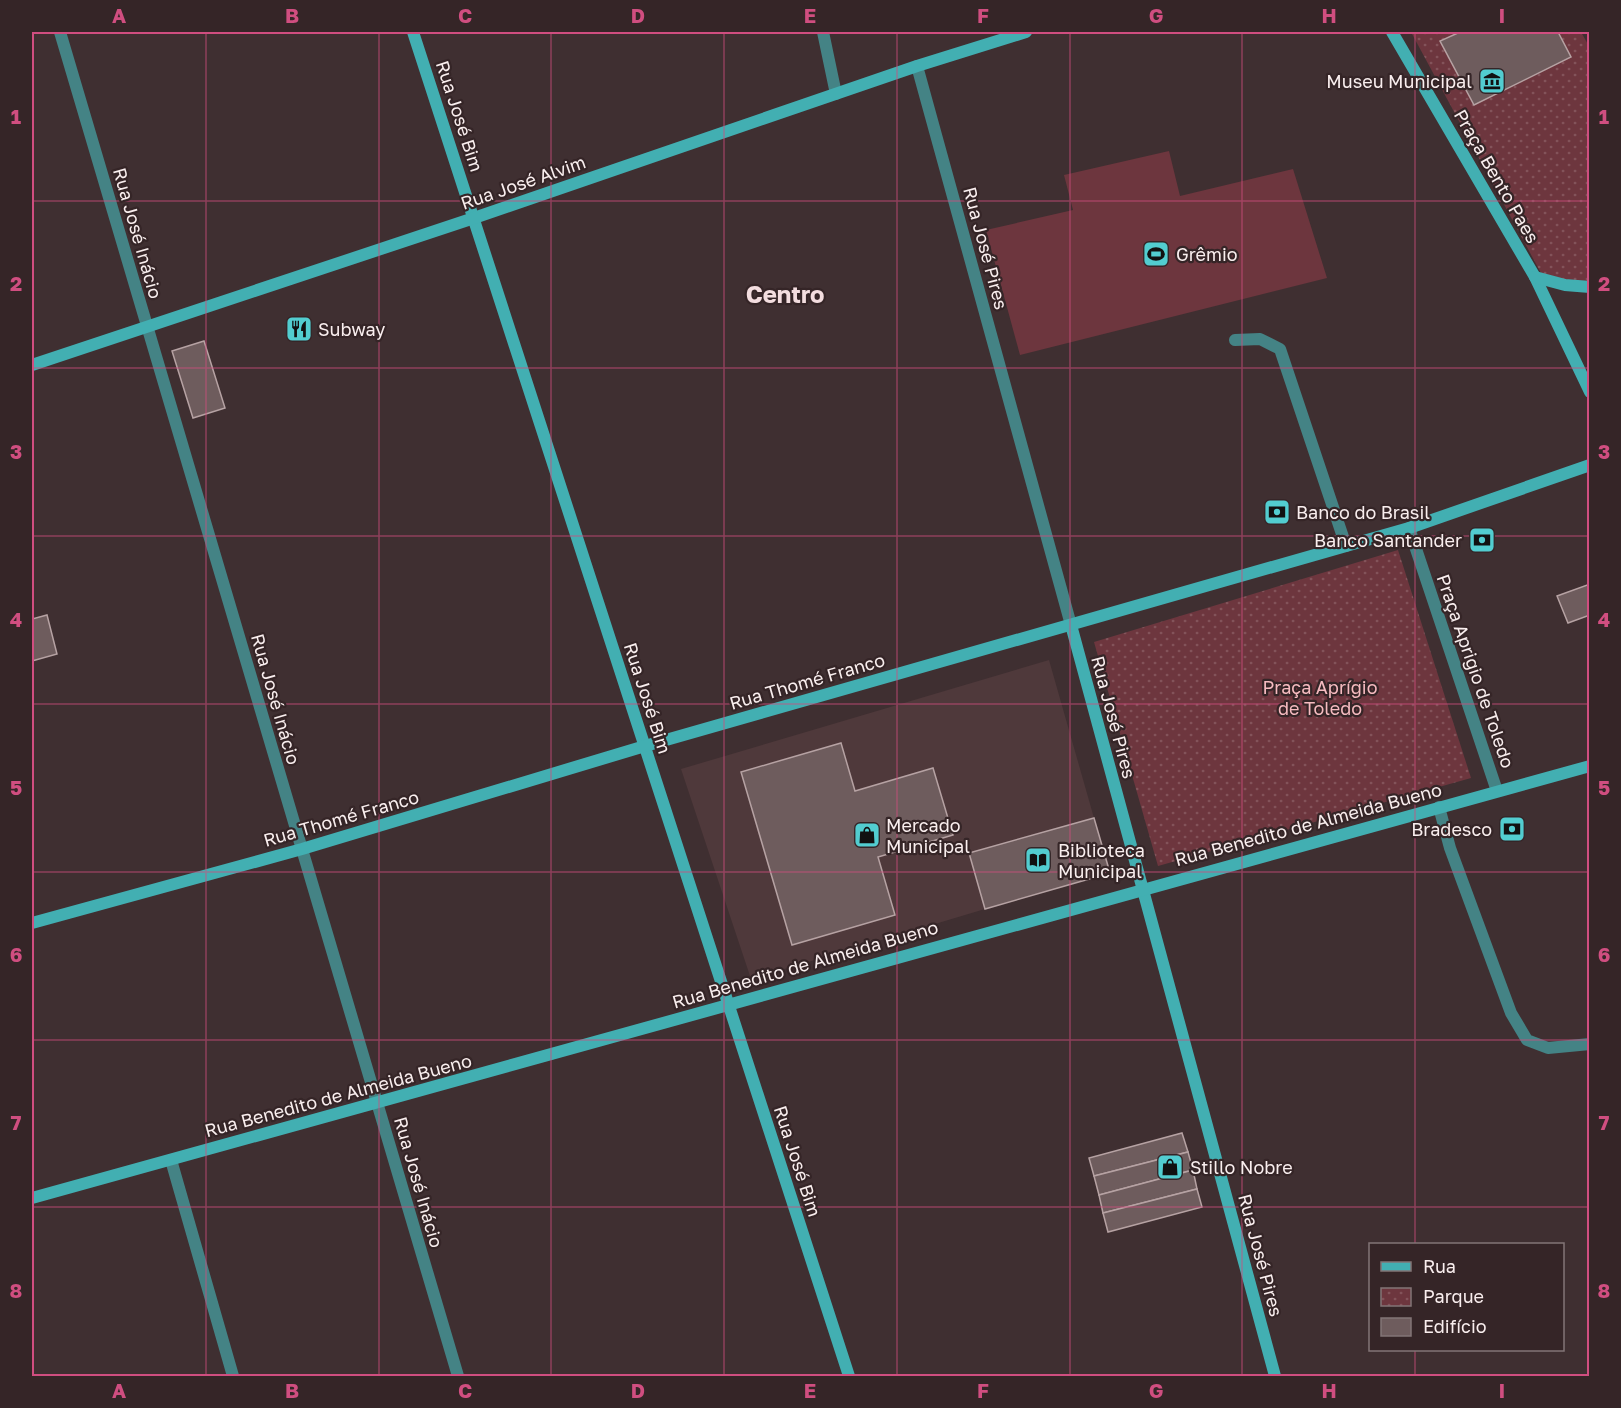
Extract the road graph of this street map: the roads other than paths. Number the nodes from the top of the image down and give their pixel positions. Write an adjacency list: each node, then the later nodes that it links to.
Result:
1 (60, 32): 11 (street, Rua José Inácio)
2 (414, 32): 8 (street, Rua José Bim)
3 (823, 32): 7 (street)
4 (1026, 32): 6 (street, Rua José Alvim)
5 (1392, 32): 9 (street, Praça Bento Paes)
6 (917, 66): 7 (street, Rua José Alvim); 18 (street, Rua José Pires)
7 (836, 94): 8 (street, Rua José Alvim)
8 (474, 218): 11 (street, Rua José Alvim); 19 (street, Rua José Bim)
9 (1535, 277): 10 (street); 14 (street, Praça Bento Paes)
10 (1590, 287)
11 (148, 327): 13 (street, Rua José Alvim); 23 (street, Rua José Inácio)
12 (1235, 340): 17 (street)
13 (32, 365)
14 (1590, 392)
15 (1590, 465): 16 (street, Rua Thomé Franco)
16 (1409, 528): 17 (street, Rua Thomé Franco); 21 (street, Praça Aprigio de Toledo)
17 (1346, 546): 18 (street, Rua Thomé Franco)
18 (1071, 625): 19 (street, Rua Thomé Franco); 24 (street, Rua José Pires)
19 (645, 746): 23 (street, Rua Thomé Franco); 26 (street, Rua José Bim)
20 (1590, 766): 21 (street, Rua Benedito de Almeida Bueno)
21 (1497, 791): 22 (street, Rua Benedito de Almeida Bueno)
22 (1439, 807): 24 (street, Rua Benedito de Almeida Bueno); 27 (street)
23 (302, 849): 25 (street, Rua Thomé Franco); 28 (street, Rua José Inácio)
24 (1142, 888): 26 (street, Rua Benedito de Almeida Bueno); 34 (street, Rua José Pires)
25 (32, 923)
26 (729, 1005): 28 (street, Rua Benedito de Almeida Bueno); 33 (street, Rua José Bim)
27 (1590, 1044)
28 (377, 1104): 29 (street, Rua Benedito de Almeida Bueno); 32 (street, Rua José Inácio)
29 (171, 1160): 30 (street, Rua Benedito de Almeida Bueno); 31 (street)
30 (32, 1198)
31 (233, 1377)
32 (458, 1377)
33 (849, 1377)
34 (1275, 1377)

